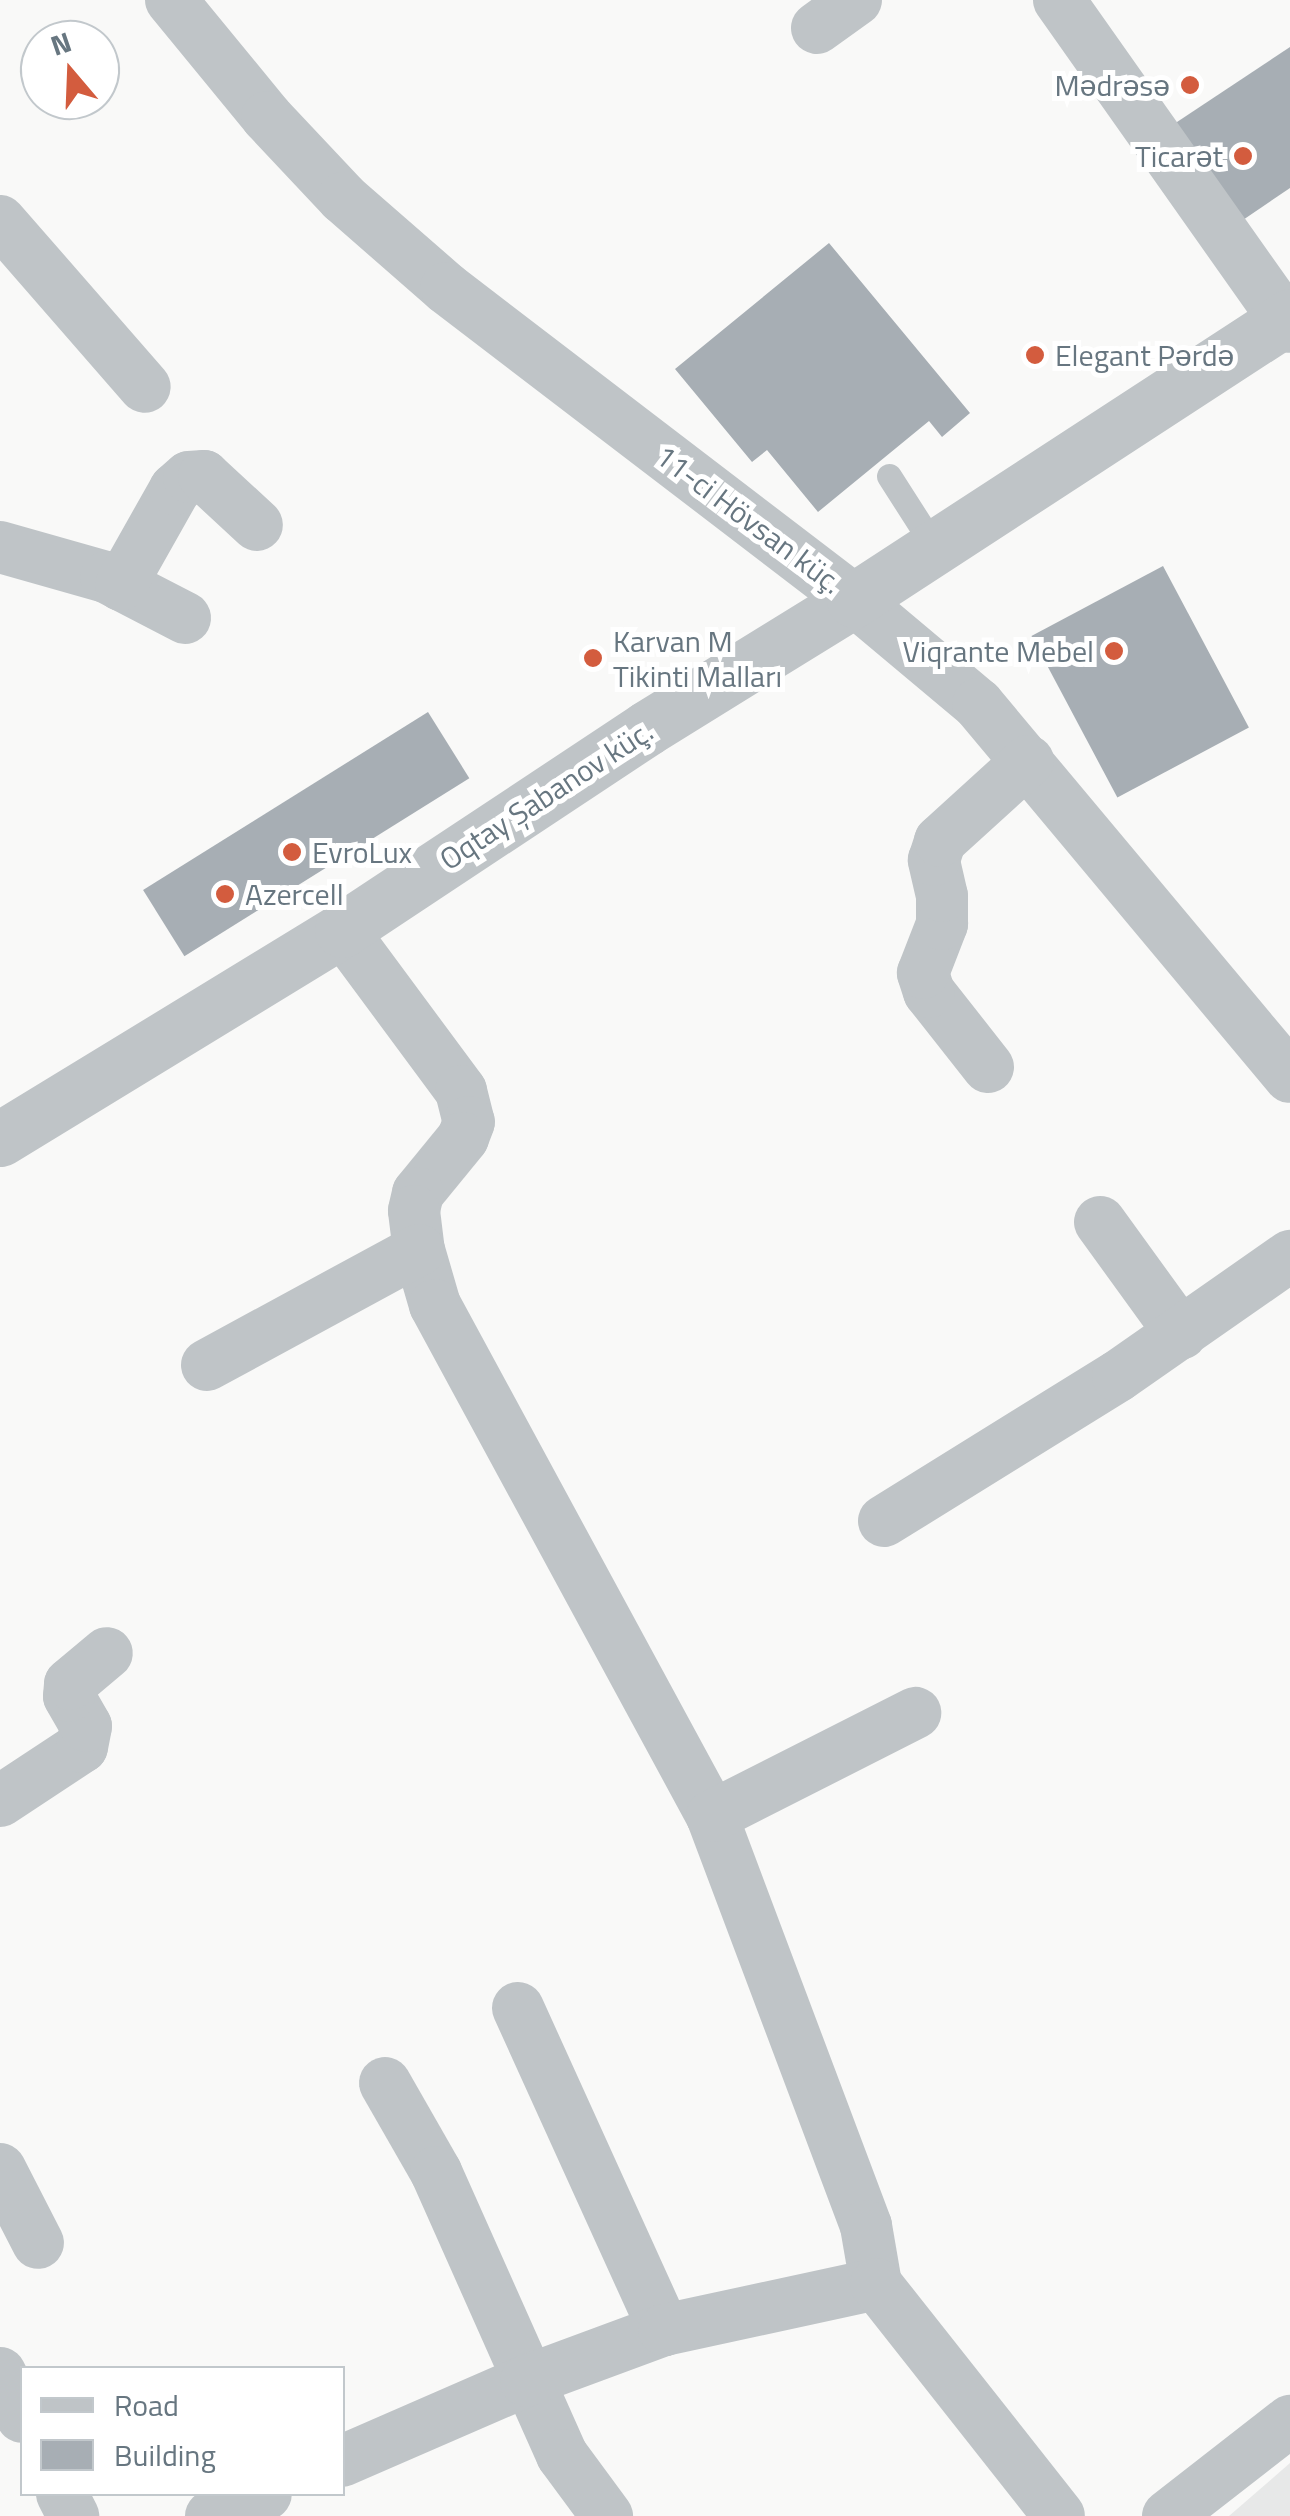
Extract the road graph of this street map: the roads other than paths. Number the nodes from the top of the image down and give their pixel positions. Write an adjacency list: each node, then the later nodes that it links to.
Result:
1 (171, 0): 11 (street, 11-ci Hövsan küç.)
2 (1059, 0): 4 (street)
3 (0, 220): 5 (street)
4 (1288, 321): 9 (street, Oqtay Şabanov küç.)
5 (146, 387)
6 (888, 476): 9 (lane)
7 (257, 526): 10 (street)
8 (0, 547): 10 (street)
9 (935, 548): 11 (street, Oqtay Şabanov küç.)
10 (120, 584): 12 (street)
11 (854, 600): 13 (street, 11-ci Hövsan küç.); 14 (street, Oqtay Şabanov küç.)
12 (185, 618)
13 (1028, 761): 15 (street); 16 (street, 11-ci Hövsan küç.)
14 (342, 930): 17 (street, Oqtay Şabanov küç.); 19 (street)
15 (988, 1067)
16 (1290, 1077)
17 (0, 1138)
18 (1100, 1222): 21 (street)
19 (419, 1250): 22 (street); 27 (street)
20 (1290, 1256): 21 (street)
21 (1180, 1334): 23 (street)
22 (207, 1366)
23 (884, 1521)
24 (106, 1652): 26 (street)
25 (915, 1713): 27 (street)
26 (0, 1800)
27 (712, 1816): 32 (street)
28 (518, 2008): 33 (street)
29 (385, 2083): 35 (street)
30 (0, 2169): 31 (street)
31 (38, 2243)
32 (876, 2284): 33 (street); 42 (street)
33 (664, 2330): 35 (street)
34 (0, 2373): 36 (street)
35 (526, 2381): 38 (street); 41 (street)
36 (20, 2413)
37 (1290, 2421): 43 (street)
38 (345, 2461)
39 (261, 2496): 40 (street)
40 (210, 2516)
41 (606, 2516)
42 (1059, 2516)
43 (1168, 2516)

